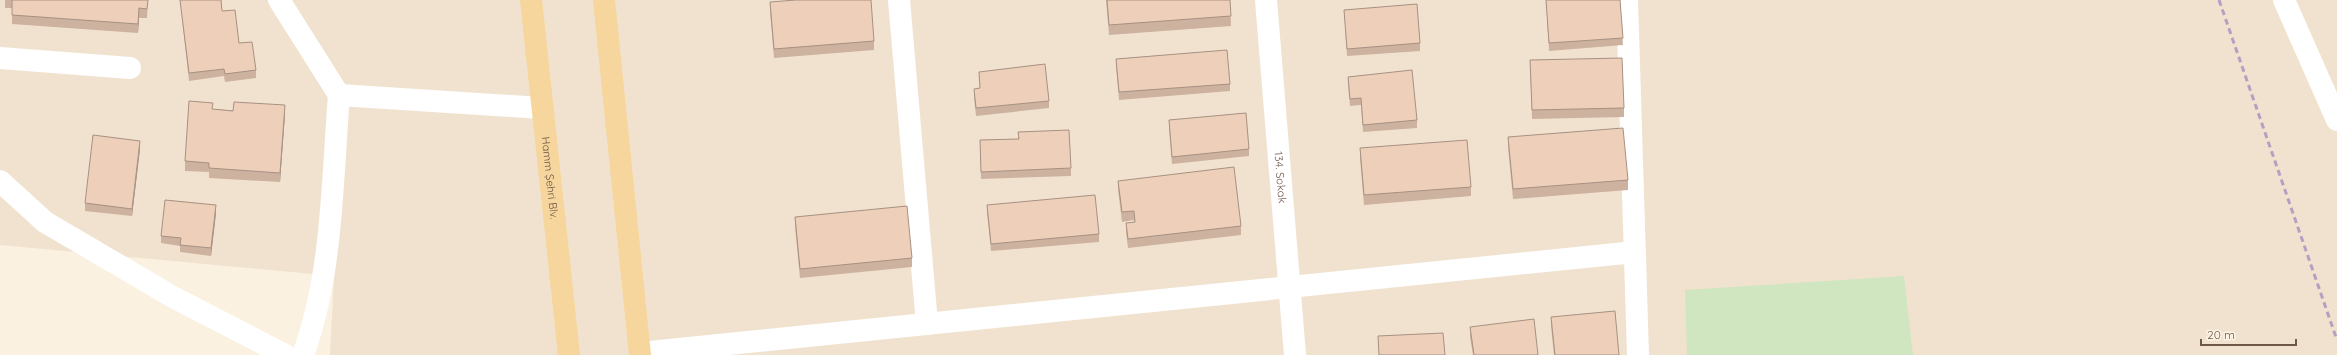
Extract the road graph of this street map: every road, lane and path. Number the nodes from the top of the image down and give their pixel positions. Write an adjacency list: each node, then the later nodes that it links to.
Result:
1 (279, 0): 10 (street)
2 (531, 0): 11 (main road, Hamm Şehri Blv.)
3 (604, 0): 17 (main road)
4 (899, 0): 16 (street)
5 (1266, 0): 15 (street, 134. Sokak)
6 (1627, 0): 14 (street)
7 (2284, 0): 12 (street)
8 (0, 58): 9 (street)
9 (130, 68)
10 (339, 95): 11 (street); 19 (street)
11 (542, 108): 20 (main road, Hamm Şehri Blv.)
12 (2337, 120)
13 (0, 181): 18 (street)
14 (1635, 252): 15 (street); 22 (street)
15 (1289, 287): 16 (street); 21 (street, 134. Sokak)
16 (927, 324): 17 (street)
17 (640, 354)
18 (285, 355)
19 (303, 355)
20 (570, 355)
21 (1295, 355)
22 (1638, 355)

